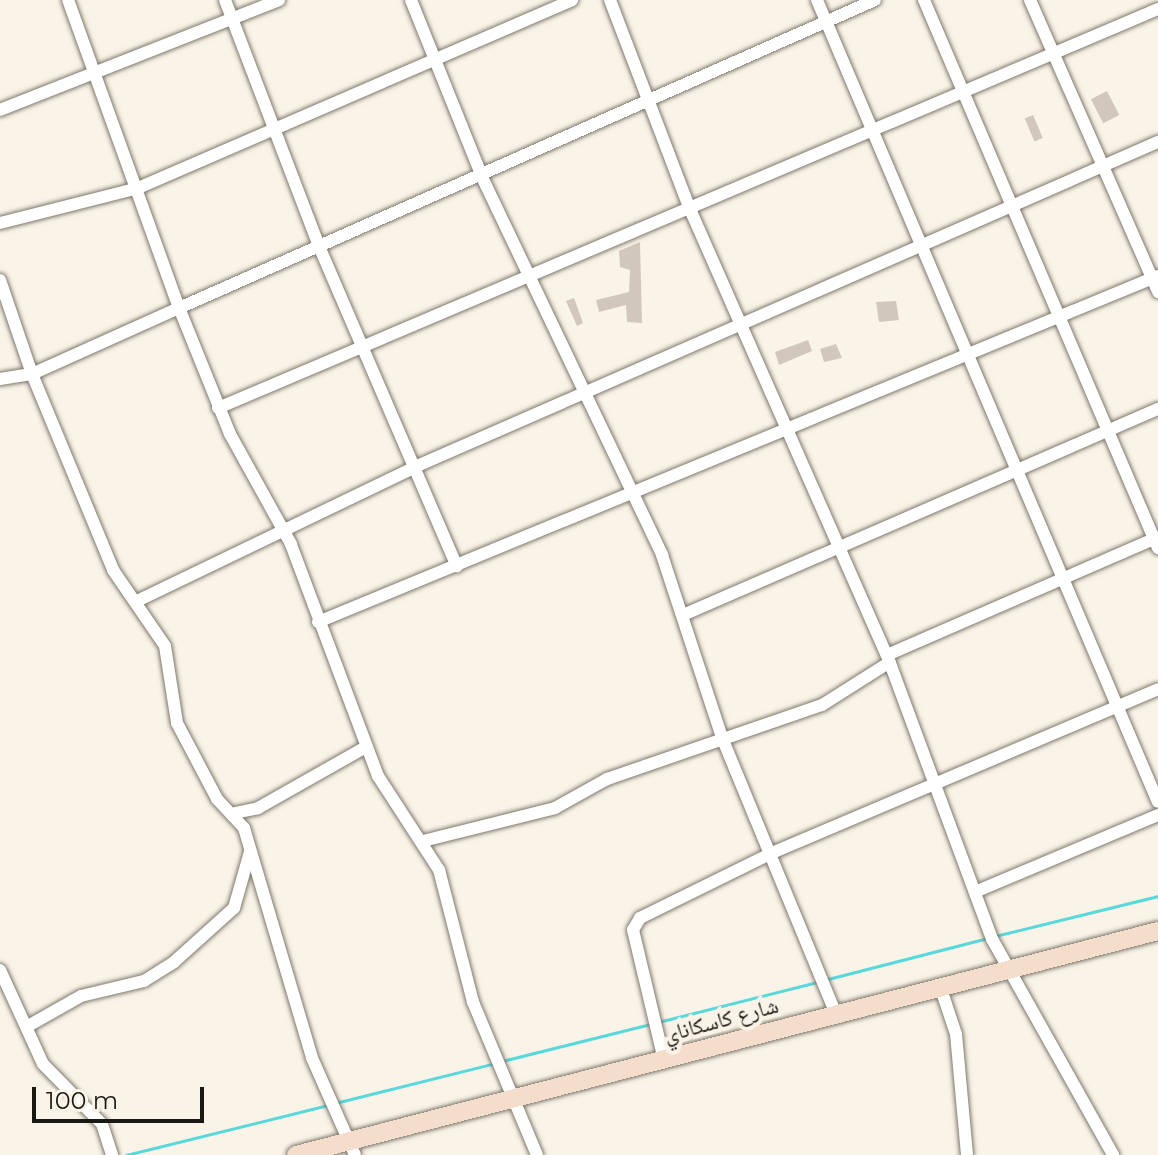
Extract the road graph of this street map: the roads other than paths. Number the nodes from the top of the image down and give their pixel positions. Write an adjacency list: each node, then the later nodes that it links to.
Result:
1 (68, 0): 16 (street)
2 (225, 0): 12 (street)
3 (279, 0): 12 (street)
4 (411, 0): 15 (street)
5 (572, 0): 15 (street)
6 (610, 0): 18 (street)
7 (817, 0): 13 (street)
8 (875, 0): 13 (street)
9 (924, 0): 17 (street)
10 (1030, 0): 14 (street)
11 (1158, 9): 14 (street)
12 (232, 20): 16 (street); 20 (street)
13 (825, 20): 18 (street); 21 (street)
14 (1053, 55): 17 (street); 23 (street)
15 (436, 58): 20 (street); 24 (street)
16 (97, 76): 19 (street); 25 (street)
17 (963, 94): 21 (street); 27 (street)
18 (650, 98): 24 (street); 26 (street)
19 (0, 110)
20 (275, 131): 25 (street); 29 (street)
21 (870, 135): 26 (street); 30 (street)
22 (1158, 142): 23 (street)
23 (1104, 166): 27 (street); 32 (street)
24 (482, 177): 29 (street); 31 (street)
25 (138, 188): 28 (street); 35 (street)
26 (689, 207): 31 (street); 37 (street)
27 (1009, 209): 30 (street); 36 (street)
28 (0, 223)
29 (318, 244): 35 (street); 38 (street)
30 (918, 248): 37 (street); 39 (street)
31 (531, 276): 38 (street); 42 (street)
32 (1155, 277): 34 (street); 36 (street)
33 (0, 280): 40 (street)
34 (1158, 292)
35 (179, 308): 40 (street); 43 (street)
36 (1055, 319): 39 (street); 46 (street)
37 (743, 329): 42 (street); 45 (street)
38 (365, 344): 43 (street); 47 (street)
39 (968, 356): 45 (street); 48 (street)
40 (32, 374): 41 (street); 55 (street)
41 (0, 379)
42 (587, 393): 47 (street); 49 (street)
43 (218, 408): 50 (street)
44 (1158, 409): 46 (street)
45 (788, 430): 49 (street); 52 (street)
46 (1107, 433): 48 (street); 51 (street)
47 (417, 466): 50 (street); 53 (street)
48 (1019, 471): 52 (street); 54 (street)
49 (636, 495): 53 (street); 56 (street)
50 (285, 532): 55 (street); 57 (street)
51 (1156, 541): 54 (street)
52 (839, 544): 56 (street); 58 (street)
53 (457, 566): 57 (street)
54 (1064, 582): 58 (street); 60 (street)
55 (137, 601): 66 (street)
56 (683, 615): 61 (street)
57 (318, 622): 62 (street)
58 (889, 659): 61 (street); 63 (street)
59 (1158, 689): 60 (street)
60 (1114, 707): 63 (street); 64 (street)
61 (723, 740): 69 (street); 71 (street)
62 (366, 747): 65 (street); 69 (street)
63 (937, 782): 71 (street); 72 (street)
64 (1158, 802)
65 (258, 808): 66 (street); 68 (street)
66 (235, 813): 68 (street)
67 (1158, 815): 72 (street)
68 (244, 828): 70 (street)
69 (423, 841): 80 (street)
70 (250, 850): 78 (street); 81 (street)
71 (772, 853): 77 (street); 79 (street)
72 (975, 892): 74 (street)
73 (1158, 931): 74 (street, شارع كاسكاناي)
74 (1010, 969): 76 (street, شارع كاسكاناي); 86 (street)
75 (0, 970): 78 (street)
76 (940, 986): 77 (street, شارع كاسكاناي); 85 (street)
77 (836, 1014): 79 (street, شارع كاسكاناي)
78 (28, 1026): 82 (street)
79 (664, 1060): 80 (street, شارع كاسكاناي)
80 (516, 1098): 81 (street, شارع كاسكاناي); 84 (street)
81 (352, 1148): 83 (street, شارع كاسكاناي)
82 (112, 1155)
83 (296, 1155)
84 (537, 1155)
85 (967, 1155)
86 (1113, 1155)

